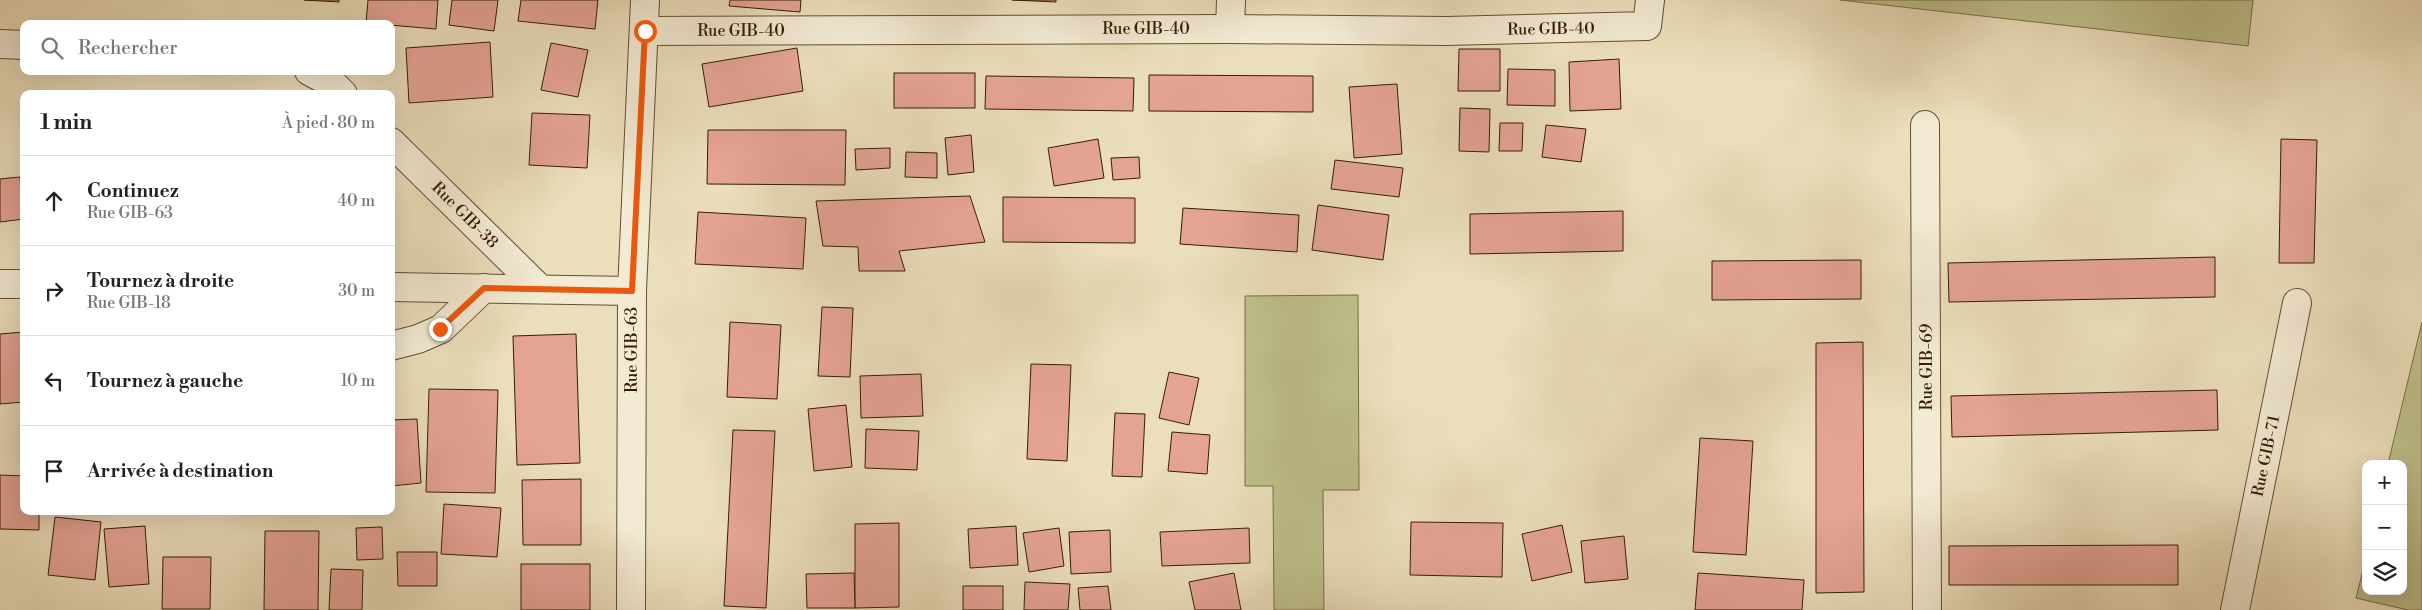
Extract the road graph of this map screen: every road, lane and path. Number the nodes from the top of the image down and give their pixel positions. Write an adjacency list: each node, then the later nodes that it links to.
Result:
1 (645, 0): 5 (street, Rue GIB-63)
2 (1231, 0): 4 (street)
3 (1650, 0): 4 (street, Rue GIB-40)
4 (1230, 29): 5 (street, Rue GIB-40)
5 (645, 31): 17 (street, Rue GIB-63)
6 (0, 44): 7 (street)
7 (20, 45)
8 (317, 75): 9 (street)
9 (339, 90)
10 (1926, 125): 21 (street, Rue GIB-69)
11 (395, 146): 16 (street, Rue GIB-38)
12 (0, 284): 13 (street)
13 (20, 284)
14 (395, 287): 15 (street)
15 (484, 288): 16 (street); 19 (street)
16 (540, 290): 17 (street)
17 (632, 291): 20 (street, Rue GIB-63)
18 (2298, 303): 22 (street, Rue GIB-71)
19 (395, 345)
20 (631, 610)
21 (1927, 610)
22 (2235, 610)

